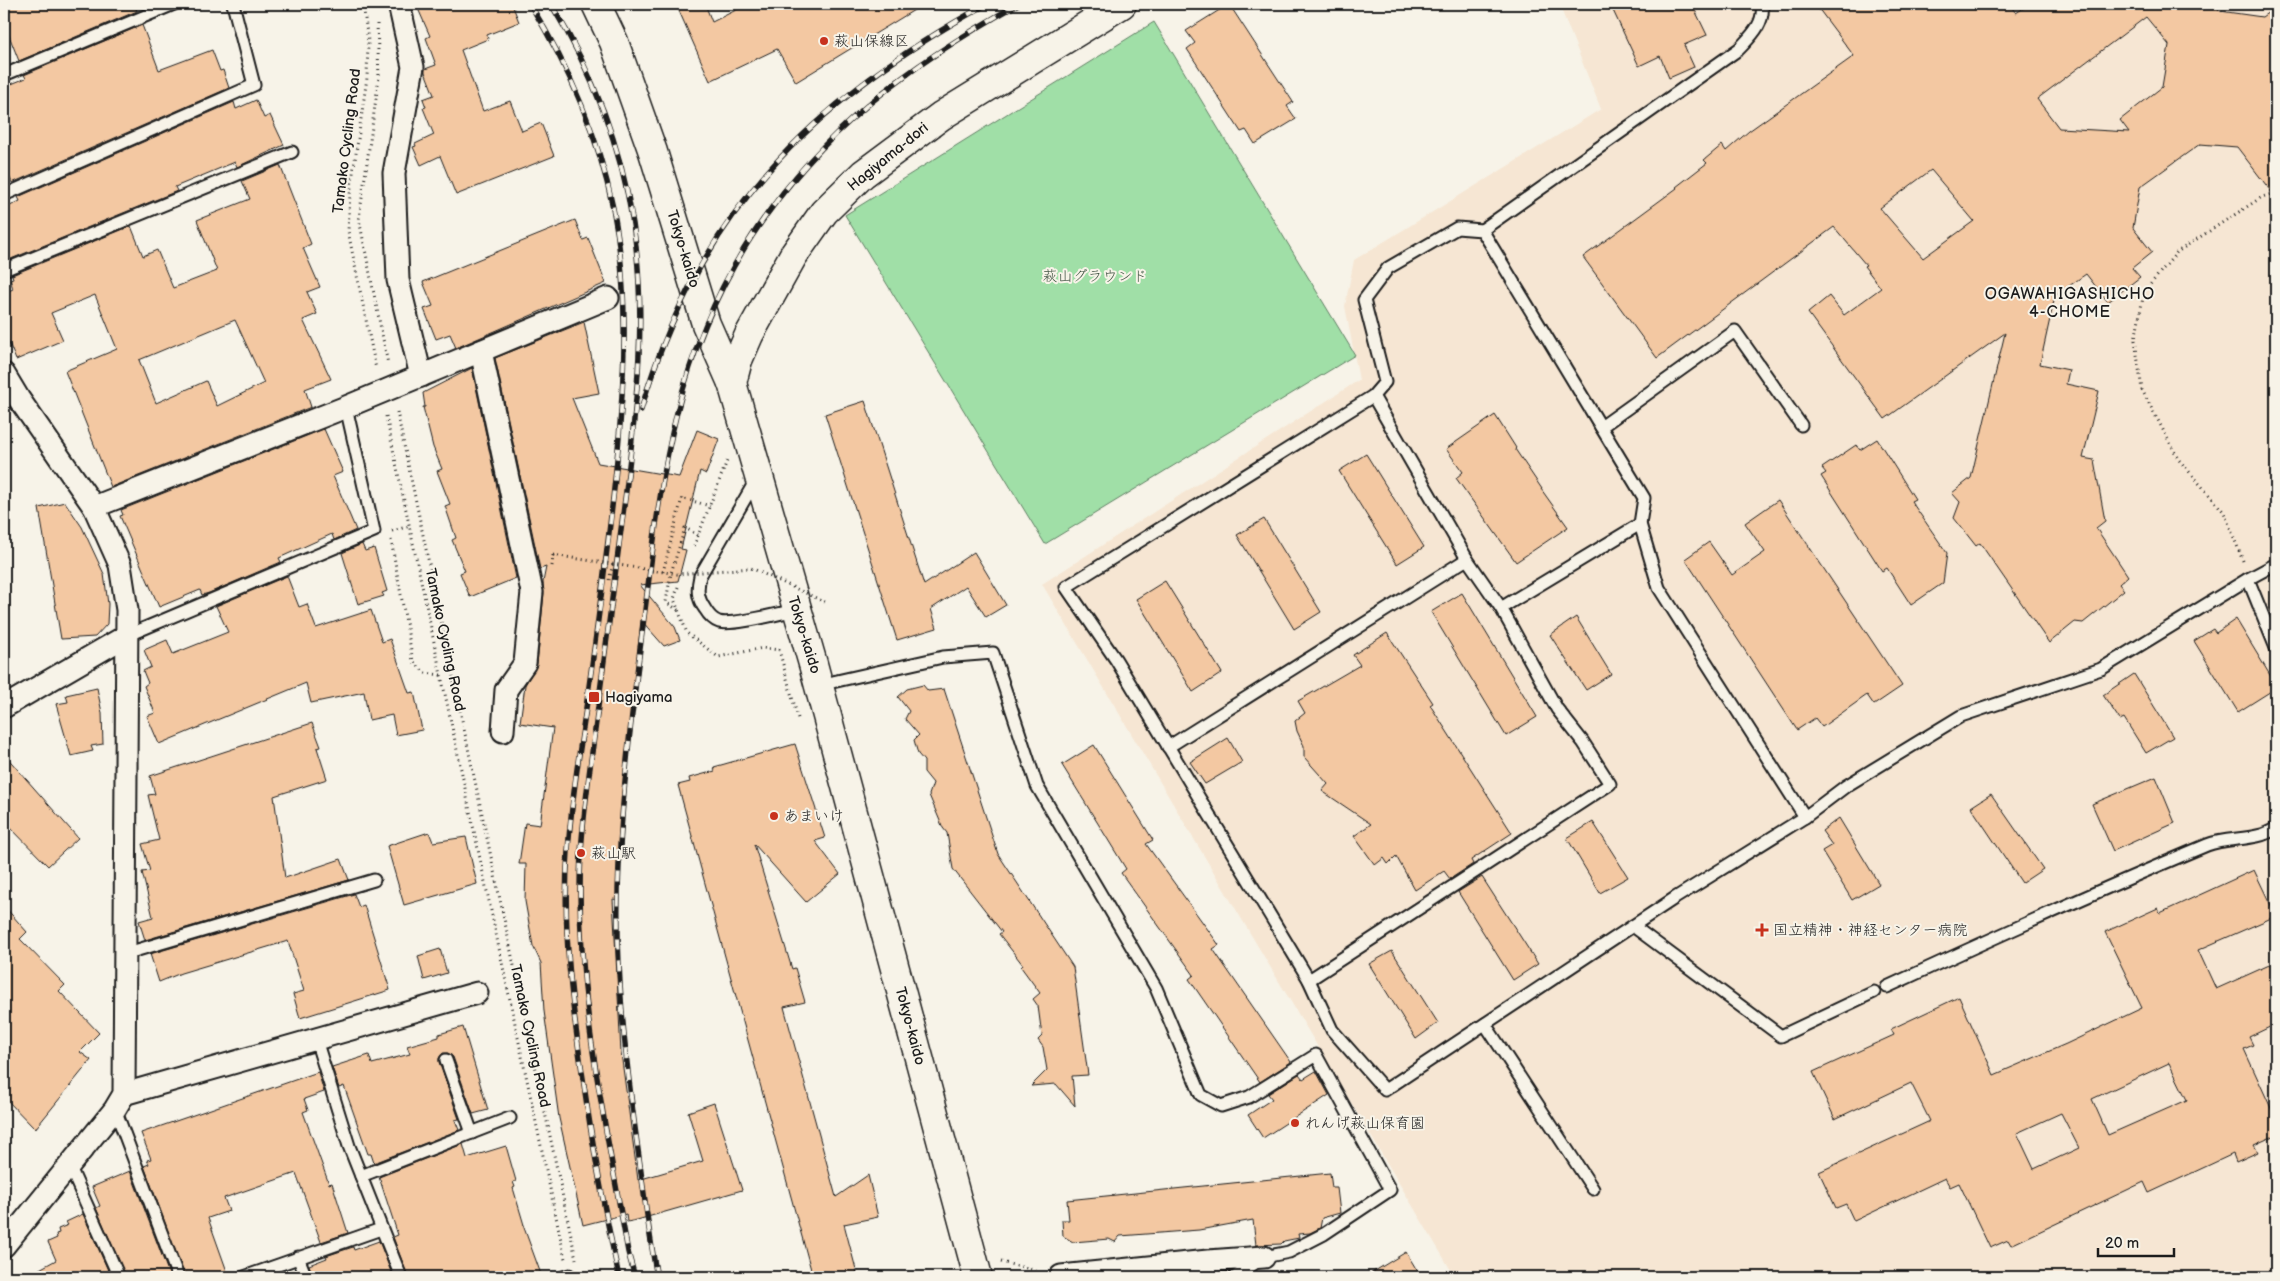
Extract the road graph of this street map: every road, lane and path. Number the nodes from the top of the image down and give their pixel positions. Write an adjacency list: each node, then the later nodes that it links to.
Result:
1 (174, 4): 9 (lane)
2 (233, 4): 12 (lane)
3 (363, 4): 20 (path, Tamako Cycling Road)
4 (399, 4): 18 (street)
5 (596, 4): 19 (street, Tokyo-kaido)
6 (1122, 4): 19 (street, Hagiyama-dori)
7 (1762, 4): 13 (lane)
8 (377, 20): 20 (path)
9 (4, 75)
10 (292, 152): 14 (lane)
11 (2276, 193): 37 (path)
12 (4, 195)
13 (1482, 230): 21 (lane); 24 (lane)
14 (4, 270)
15 (608, 298): 16 (street)
16 (481, 351): 18 (street); 49 (street)
17 (4, 374): 27 (street)
18 (421, 376): 20 (street)
19 (732, 383): 25 (street, Tokyo-kaido)
20 (387, 390): 22 (street); 29 (path, Tamako Cycling Road); 73 (path)
21 (1373, 396): 32 (lane); 50 (lane)
22 (346, 407): 27 (street); 44 (lane)
23 (1800, 425): 24 (lane)
24 (1600, 427): 28 (lane)
25 (758, 477): 41 (street, Tokyo-kaido); 41 (lane)
26 (710, 506): 35 (path)
27 (94, 508): 44 (street)
28 (1640, 524): 42 (lane); 51 (lane)
29 (410, 526): 46 (path, Tamako Cycling Road); 46 (path)
30 (698, 535): 36 (path)
31 (553, 555): 33 (path, bridge)
32 (1467, 559): 42 (lane); 50 (lane)
33 (613, 564): 35 (path, bridge); 38 (path)
34 (2276, 564): 37 (lane)
35 (663, 572): 36 (path, bridge)
36 (672, 573): 40 (path, bridge); 43 (path)
37 (2248, 578): 45 (lane); 51 (lane)
38 (609, 580)
39 (812, 586): 41 (path)
40 (825, 602)
41 (806, 607): 47 (street, Tokyo-kaido)
42 (1501, 608): 56 (lane)
43 (678, 610)
44 (126, 636): 48 (street); 55 (street)
45 (2276, 648)
46 (442, 675): 75 (path, Tamako Cycling Road)
47 (818, 685): 72 (lane); 74 (street, Tokyo-kaido)
48 (4, 707)
49 (503, 731)
50 (1168, 747): 56 (lane)
51 (1805, 818): 54 (lane)
52 (2276, 828): 57 (lane)
53 (374, 880): 55 (lane)
54 (1633, 926): 58 (lane); 60 (lane)
55 (124, 954): 63 (street)
56 (1309, 980): 60 (lane)
57 (1887, 986)
58 (1874, 992)
59 (477, 993): 61 (street)
60 (1486, 1024): 68 (lane)
61 (316, 1040): 63 (street); 67 (lane)
62 (446, 1060): 65 (lane)
63 (119, 1101): 66 (street); 78 (lane)
64 (510, 1118): 65 (lane)
65 (472, 1134): 67 (lane)
66 (69, 1165): 70 (street); 77 (lane)
67 (361, 1176): 69 (lane)
68 (1593, 1189)
69 (382, 1229): 71 (lane); 81 (lane)
70 (4, 1246)
71 (298, 1257): 79 (lane); 80 (lane)
72 (1264, 1258): 76 (street); 82 (lane)
73 (576, 1261)
74 (975, 1266): 76 (path)
75 (566, 1276)
76 (1061, 1276)
77 (119, 1277)
78 (178, 1277)
79 (244, 1277)
80 (306, 1277)
81 (401, 1277)
82 (1235, 1277)

